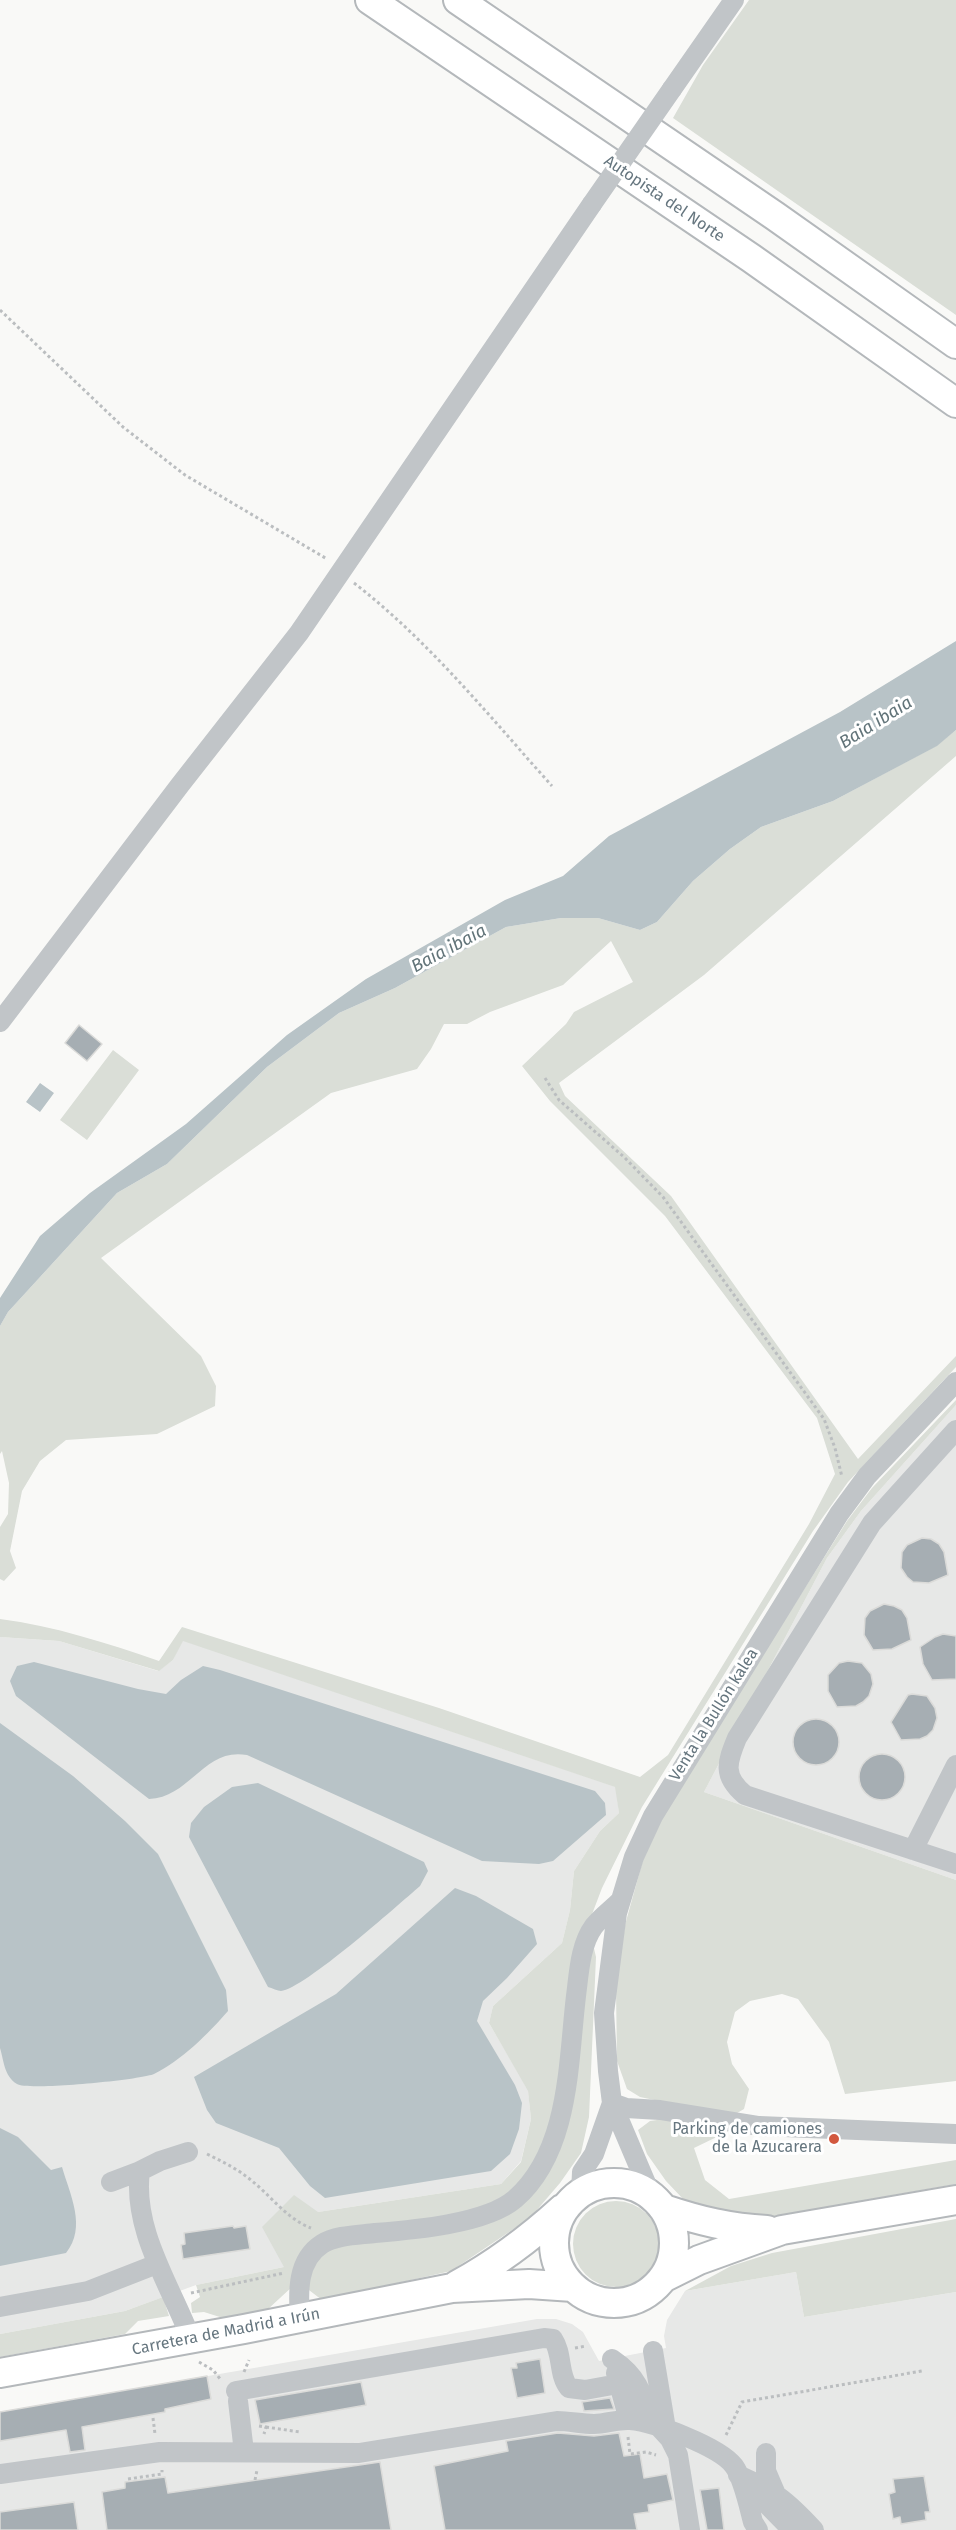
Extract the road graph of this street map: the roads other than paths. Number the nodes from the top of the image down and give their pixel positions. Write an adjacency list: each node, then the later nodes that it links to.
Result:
1 (370, 0): 5 (highway, Autopista del Norte)
2 (458, 0): 4 (highway)
3 (734, 0): 6 (street, bridge)
4 (956, 344)
5 (956, 403)
6 (0, 1022)
7 (956, 1382): 12 (street, Venta la Bullón kalea)
8 (956, 1430): 10 (street)
9 (956, 1765): 10 (street)
10 (913, 1850): 11 (street)
11 (956, 1864)
12 (620, 1901): 13 (street, Venta la Bullón kalea); 27 (street)
13 (612, 2103): 14 (street); 18 (street); 20 (street)
14 (956, 2134)
15 (188, 2152): 16 (street)
16 (140, 2171): 17 (street); 22 (street)
17 (111, 2182)
18 (576, 2197): 20 (highway); 24 (highway); 25 (highway)
19 (956, 2200): 21 (highway)
20 (657, 2202): 21 (highway); 23 (highway)
21 (782, 2230): 23 (highway)
22 (157, 2264): 26 (street); 28 (street)
23 (663, 2278): 24 (highway)
24 (573, 2287): 25 (highway)
25 (452, 2288): 27 (highway, Carretera de Madrid a Irún)
26 (0, 2307)
27 (300, 2318): 28 (highway, Carretera de Madrid a Irún)
28 (191, 2339): 30 (highway, Carretera de Madrid a Irún)
29 (653, 2351): 33 (street)
30 (0, 2373)
31 (618, 2384): 32 (street); 33 (street); 34 (street)
32 (628, 2425): 33 (street); 34 (street)
33 (658, 2426): 37 (street); 39 (street)
34 (244, 2452): 36 (street)
35 (766, 2453): 38 (street)
36 (0, 2474)
37 (738, 2475): 38 (street); 40 (street); 41 (street)
38 (775, 2492): 42 (street)
39 (690, 2530)
40 (758, 2530)
41 (792, 2530)
42 (814, 2530)

